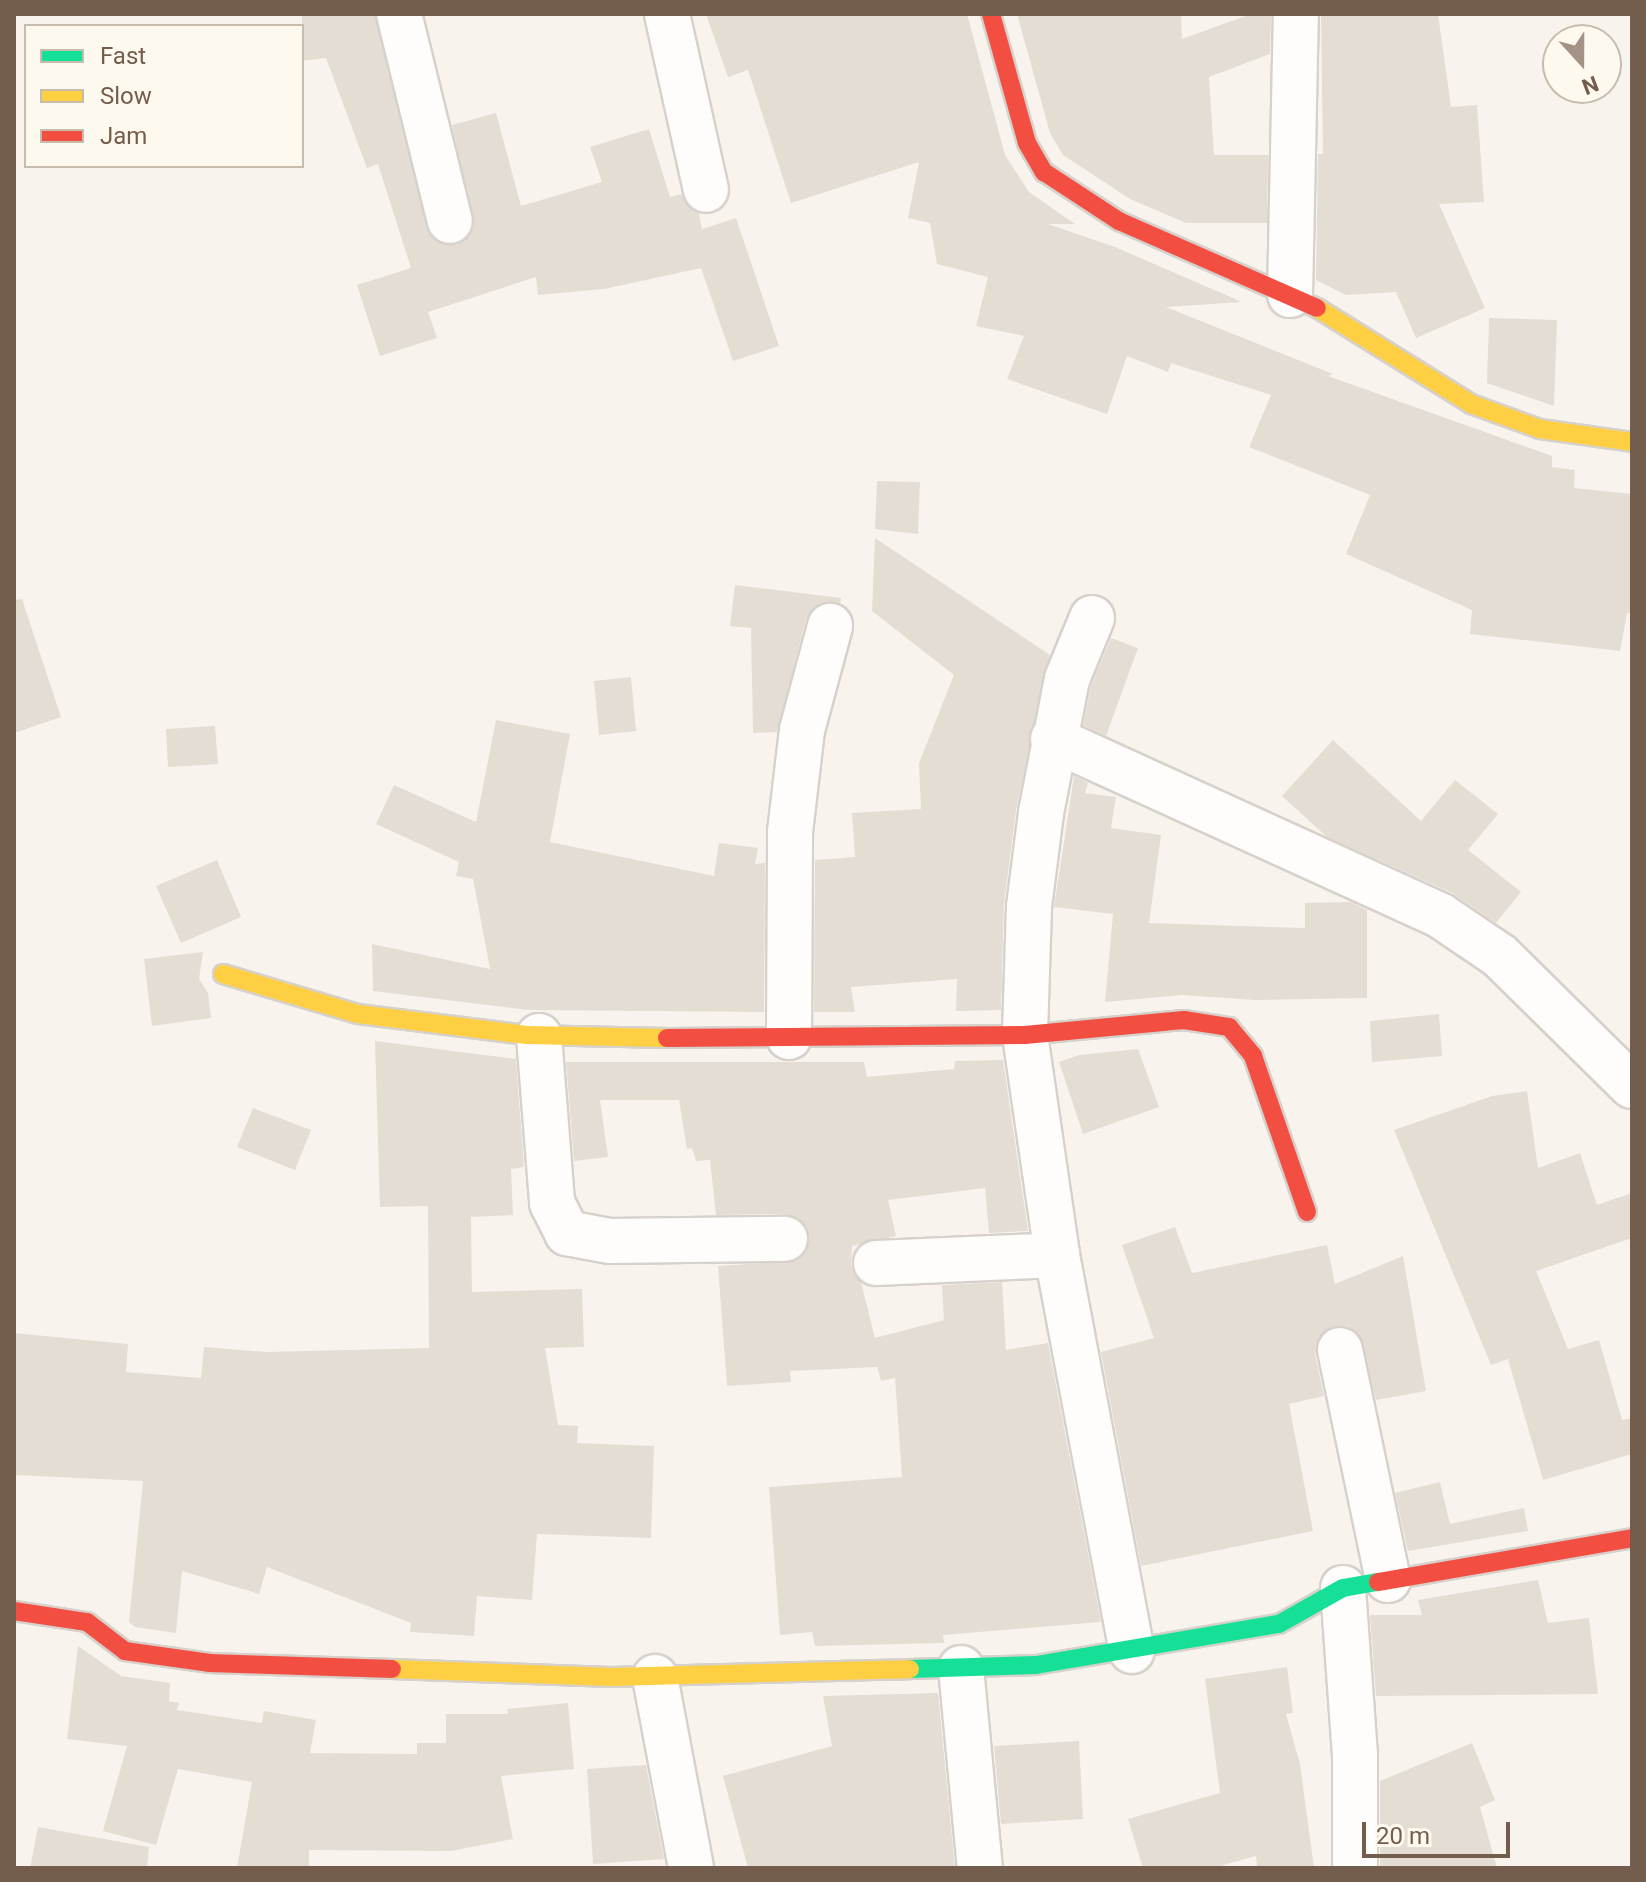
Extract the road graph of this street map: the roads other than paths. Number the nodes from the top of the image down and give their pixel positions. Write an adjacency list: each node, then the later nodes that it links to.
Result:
1 (399, 14): 6 (street)
2 (667, 14): 5 (street)
3 (991, 14): 7 (street)
4 (1296, 14): 7 (street)
5 (706, 190)
6 (450, 221)
7 (1290, 295): 8 (street)
8 (1632, 442)
9 (1092, 618): 11 (street)
10 (830, 626): 15 (street)
11 (1053, 739): 13 (street); 16 (street)
12 (223, 974): 14 (street)
13 (1025, 1035): 15 (street); 17 (street); 19 (street)
14 (539, 1036): 15 (street); 18 (street)
15 (789, 1037)
16 (1632, 1086)
17 (1307, 1212)
18 (785, 1239)
19 (1057, 1255): 20 (street); 26 (street)
20 (876, 1263)
21 (1340, 1350): 23 (street)
22 (1632, 1538): 23 (street)
23 (1388, 1580): 24 (street)
24 (1343, 1588): 26 (street); 31 (street)
25 (14, 1611): 28 (street)
26 (1132, 1651): 27 (street)
27 (961, 1668): 28 (street); 30 (street)
28 (655, 1677): 29 (street)
29 (691, 1868)
30 (980, 1868)
31 (1355, 1868)

